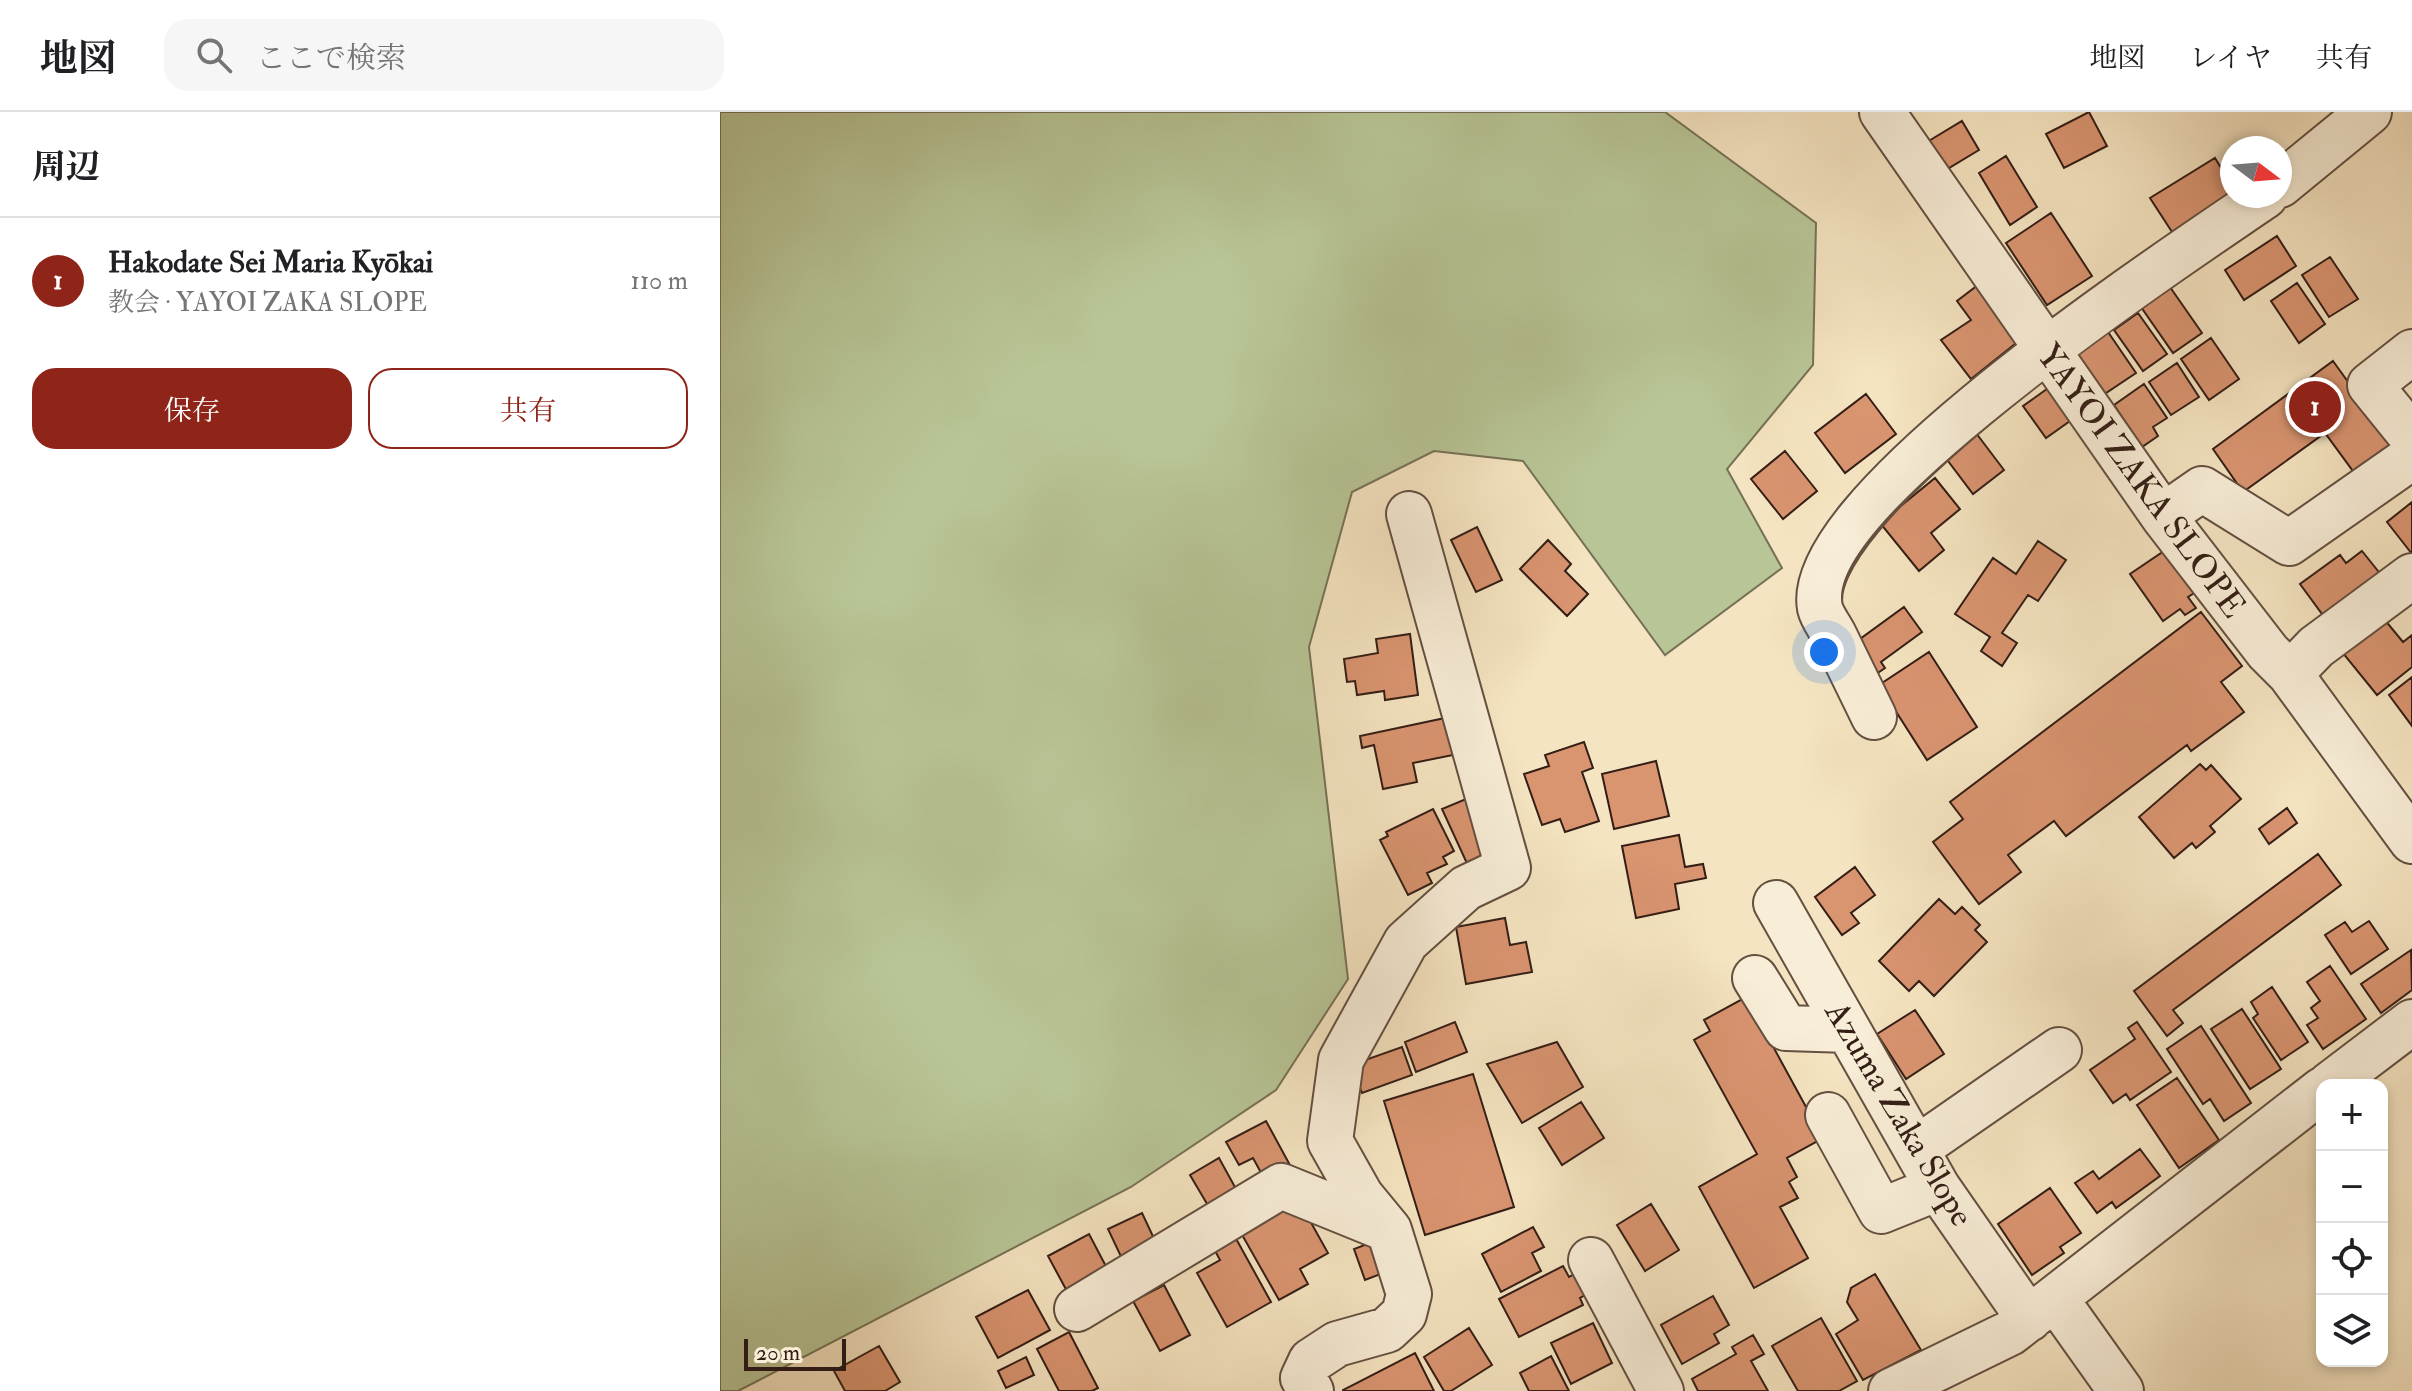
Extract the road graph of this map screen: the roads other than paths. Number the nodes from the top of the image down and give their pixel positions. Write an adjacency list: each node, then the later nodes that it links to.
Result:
1 (1882, 112): 5 (street, YAYOI ZAKA SLOPE)
2 (2369, 112): 3 (street)
3 (2292, 176)
4 (2248, 208): 5 (street)
5 (2044, 349): 10 (street, YAYOI ZAKA SLOPE); 13 (street)
6 (2412, 352): 7 (street)
7 (2412, 437)
8 (2412, 457): 10 (street)
9 (1409, 514): 25 (street)
10 (2163, 516): 12 (street, YAYOI ZAKA SLOPE)
11 (2409, 585): 12 (street)
12 (2290, 674): 14 (street, YAYOI ZAKA SLOPE)
13 (1874, 717)
14 (2404, 814)
15 (1776, 903): 18 (street, Azuma Zaka Slope)
16 (1755, 978): 18 (street)
17 (2412, 1022): 20 (street)
18 (1848, 1030): 23 (street, Azuma Zaka Slope)
19 (2059, 1050): 23 (street)
20 (2337, 1079)
21 (2316, 1095): 27 (street)
22 (1828, 1115): 24 (street)
23 (1916, 1149): 24 (street, Azuma Zaka Slope)
24 (1938, 1188): 27 (street, Azuma Zaka Slope)
25 (1389, 1230): 28 (street); 29 (street)
26 (1591, 1260): 30 (street)
27 (2042, 1308): 31 (street); 32 (street, Azuma Zaka Slope)
28 (1077, 1309)
29 (1311, 1391)
30 (1661, 1391)
31 (1891, 1391)
32 (2121, 1391)

